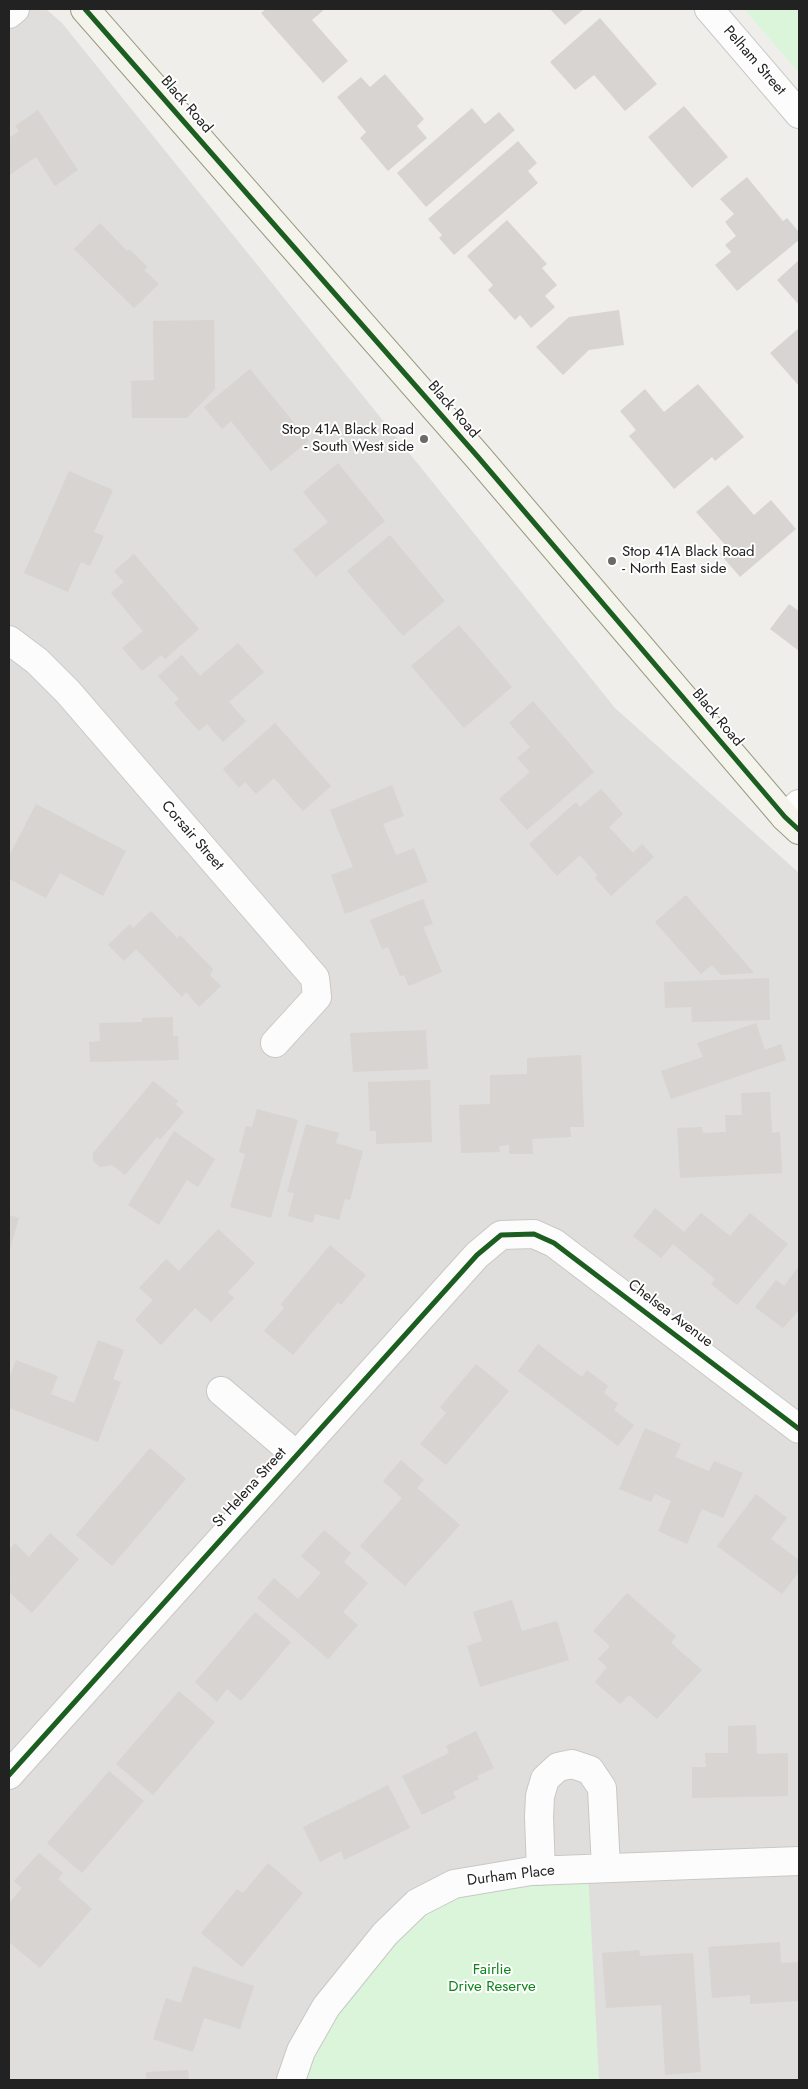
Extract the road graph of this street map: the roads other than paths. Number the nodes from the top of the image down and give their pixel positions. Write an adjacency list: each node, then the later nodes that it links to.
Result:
1 (15, 9): 4 (street)
2 (85, 9): 7 (main road, Black Road)
3 (709, 9): 5 (street, Pelham Street)
4 (9, 14)
5 (799, 114)
6 (9, 640): 8 (street, Corsair Street)
7 (794, 817)
8 (275, 1043)
9 (519, 1232): 11 (street, Chelsea Avenue); 12 (street, St Helena Street)
10 (221, 1391): 12 (street)
11 (799, 1428)
12 (296, 1455): 13 (street, St Helena Street)
13 (9, 1775)
14 (799, 1861): 15 (street, Durham Place)
15 (606, 1868): 16 (street, Durham Place); 16 (street)
16 (540, 1871): 17 (street, Durham Place)
17 (291, 2080)

